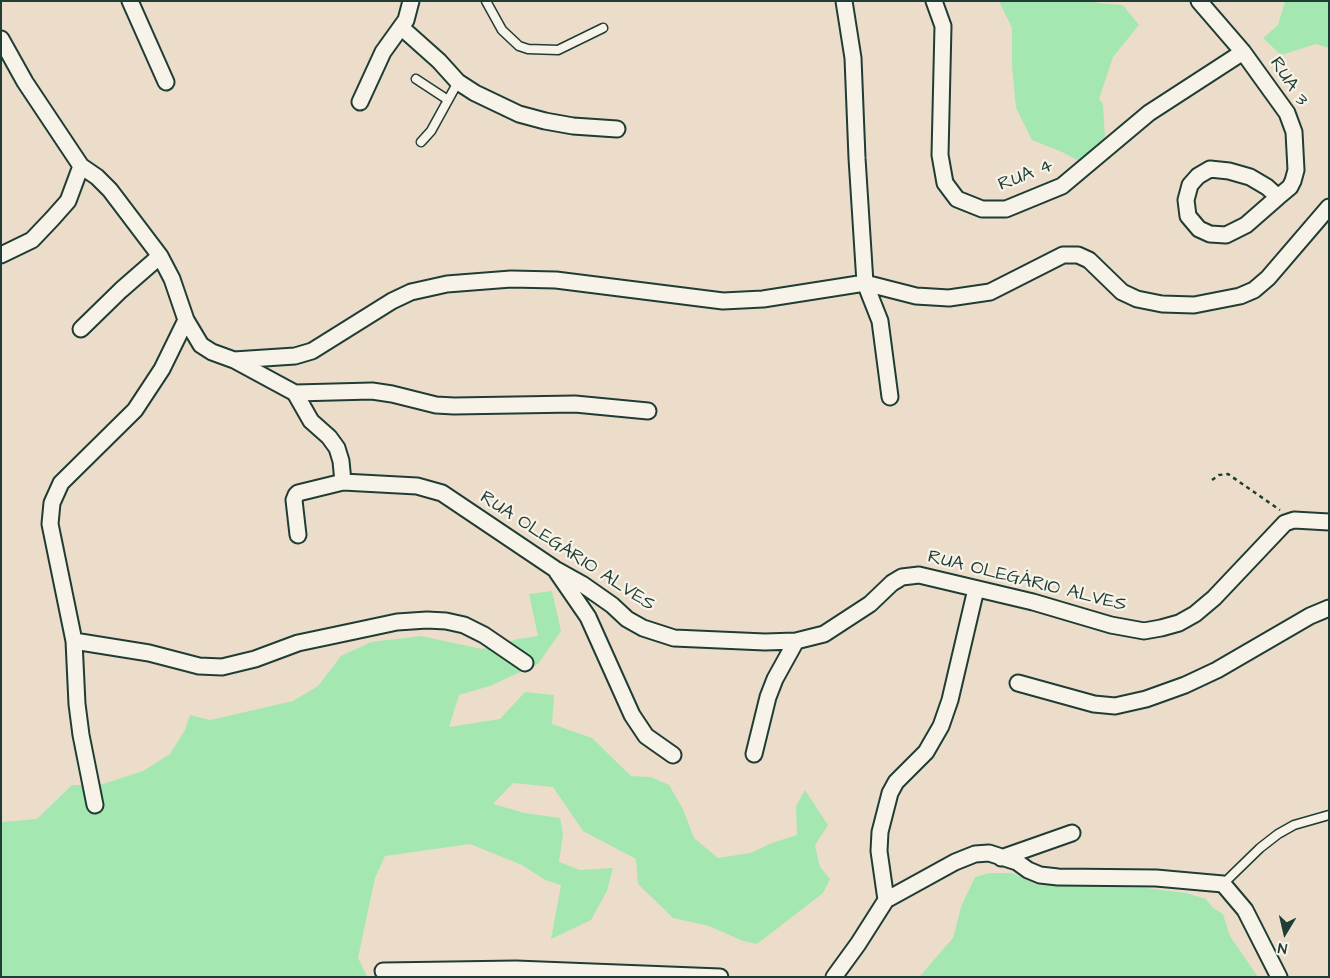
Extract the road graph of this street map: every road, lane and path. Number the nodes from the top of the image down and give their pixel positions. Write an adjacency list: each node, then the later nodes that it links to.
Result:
1 (130, 1): 12 (street)
2 (411, 1): 7 (street)
3 (486, 1): 8 (lane)
4 (844, 1): 23 (street)
5 (934, 1): 10 (street, RUA 4)
6 (1200, 1): 10 (street, RUA 3)
7 (402, 28): 13 (street); 15 (street)
8 (603, 28)
9 (1, 39): 18 (street)
10 (1243, 52): 19 (street, RUA 3)
11 (416, 79): 14 (lane)
12 (166, 82)
13 (458, 82): 14 (lane); 16 (street)
14 (448, 100): 17 (lane)
15 (360, 102)
16 (616, 129)
17 (421, 142)
18 (82, 166): 21 (street); 22 (street)
19 (1278, 197): 19 (street, RUA 3)
20 (1329, 207): 23 (street)
21 (1, 255)
22 (160, 256): 24 (street); 25 (street)
23 (865, 283): 26 (street); 28 (street)
24 (186, 320): 26 (street); 38 (street)
25 (81, 329)
26 (234, 360): 27 (street)
27 (295, 393): 29 (street); 31 (street)
28 (890, 397)
29 (648, 410)
30 (1212, 480): 32 (path)
31 (343, 482): 34 (street, RUA OLEGÁRIO ALVES); 35 (street, RUA OLEGÁRIO ALVES)
32 (1294, 520): 33 (street); 36 (street, RUA OLEGÁRIO ALVES)
33 (1329, 522)
34 (298, 535)
35 (555, 569): 39 (street, RUA OLEGÁRIO ALVES); 43 (street)
36 (976, 589): 39 (street, RUA OLEGÁRIO ALVES); 49 (street)
37 (1329, 608): 41 (street)
38 (74, 640): 40 (street); 44 (street)
39 (796, 641): 42 (street)
40 (525, 663)
41 (1018, 683)
42 (754, 754)
43 (674, 755)
44 (95, 805)
45 (1329, 815): 48 (lane)
46 (1072, 834): 47 (street)
47 (1001, 858): 48 (street); 49 (street)
48 (1222, 884): 53 (street)
49 (886, 900): 52 (street)
50 (383, 971): 51 (street)
51 (720, 977)
52 (834, 977)
53 (1279, 977)

